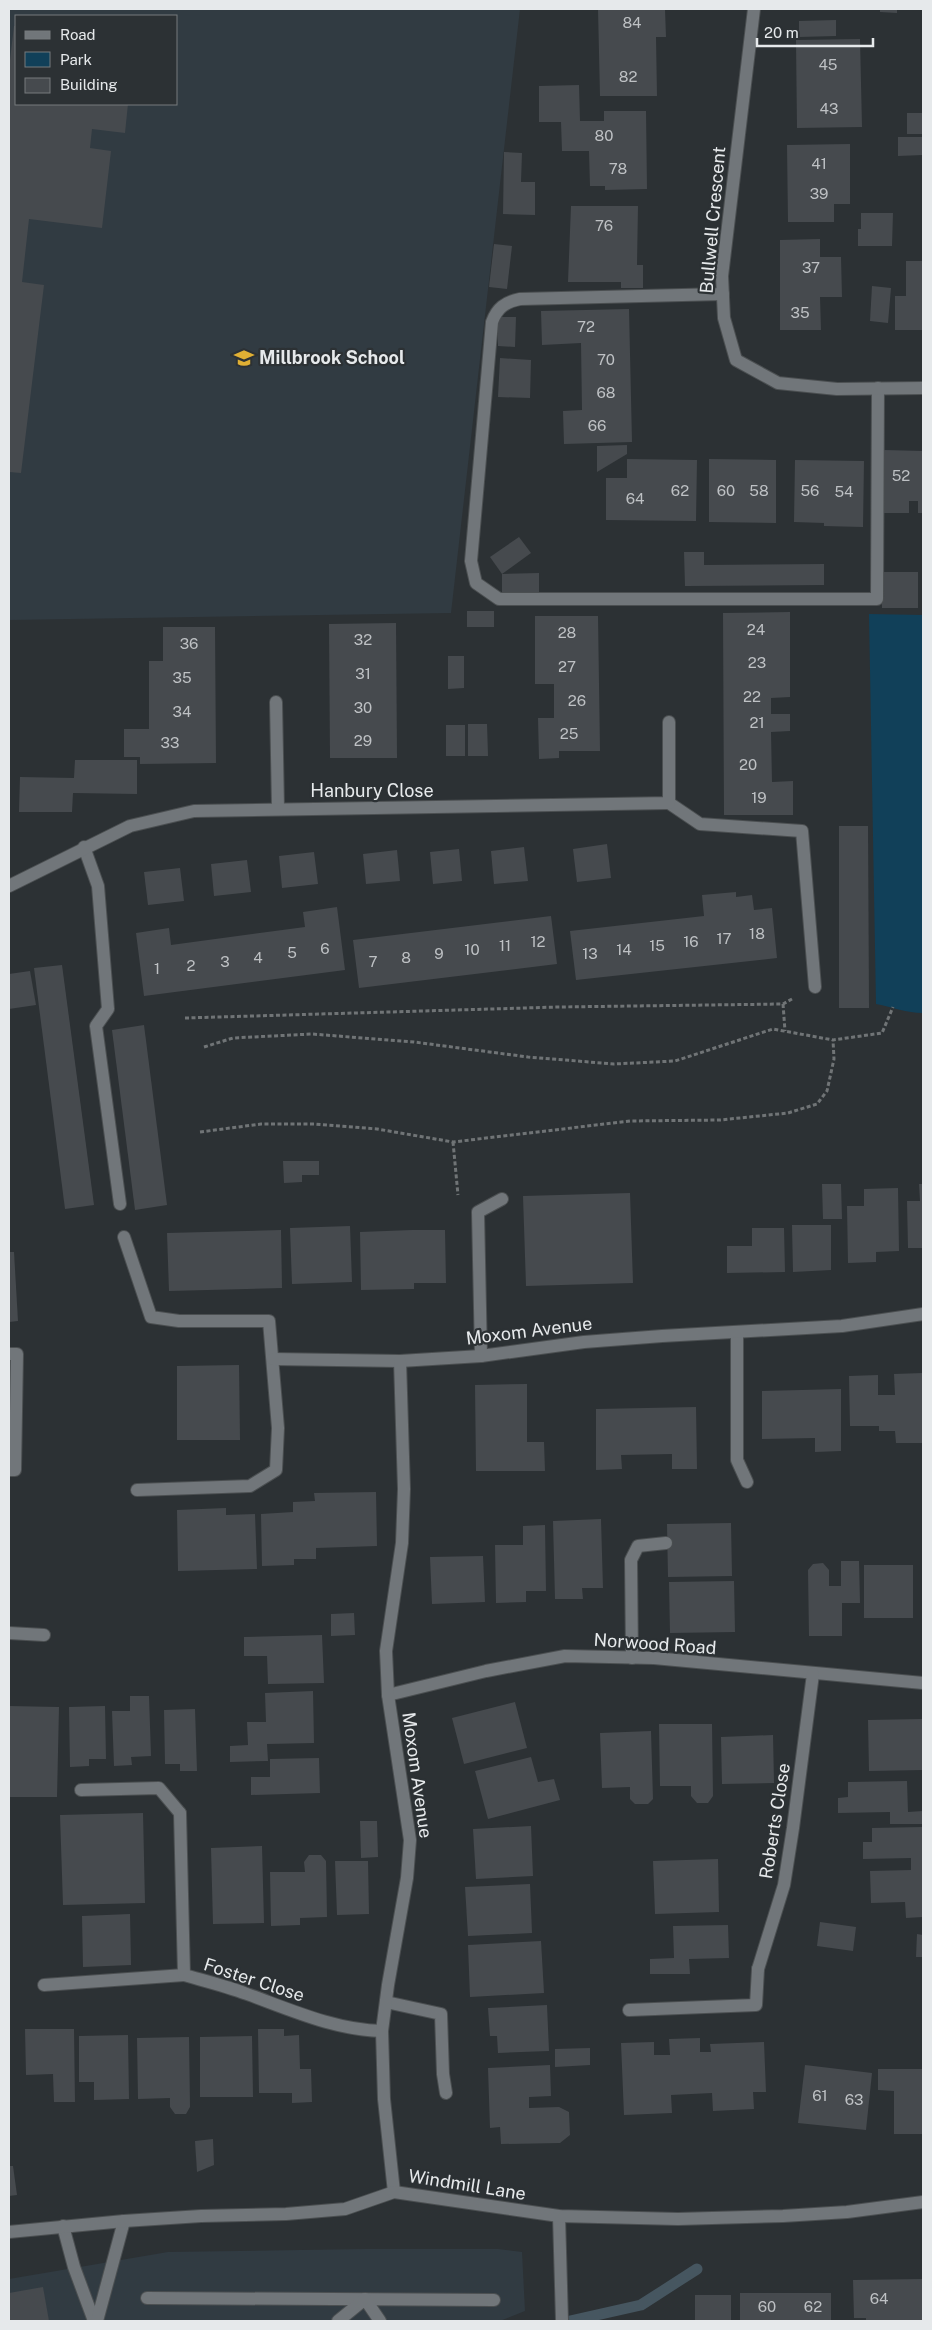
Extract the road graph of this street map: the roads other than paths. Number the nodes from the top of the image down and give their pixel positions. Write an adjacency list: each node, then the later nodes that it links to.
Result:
1 (754, 9): 2 (street, Bullwell Crescent)
2 (723, 294): 3 (street, Bullwell Crescent); 3 (street)
3 (878, 388): 4 (street, Bullwell Crescent)
4 (923, 388)
5 (276, 702): 8 (street)
6 (669, 722): 7 (street)
7 (669, 803): 8 (street, Hanbury Close); 11 (street)
8 (278, 808): 9 (street, Hanbury Close)
9 (84, 847): 10 (street, Hanbury Close); 13 (street)
10 (9, 886)
11 (814, 987)
12 (502, 1199): 18 (street)
13 (120, 1204)
14 (124, 1237): 19 (street)
15 (923, 1314): 16 (street)
16 (737, 1333): 18 (street, Moxom Avenue); 22 (street)
17 (9, 1354): 21 (street)
18 (481, 1356): 20 (street, Moxom Avenue)
19 (274, 1359): 20 (street, Moxom Avenue); 23 (street)
20 (400, 1361): 30 (street, Moxom Avenue)
21 (9, 1470)
22 (747, 1482)
23 (137, 1490)
24 (666, 1543): 27 (street)
25 (9, 1633): 26 (street)
26 (44, 1635)
27 (632, 1658): 28 (street, Norwood Road); 30 (street, Norwood Road)
28 (812, 1674): 29 (street, Norwood Road); 35 (street, Roberts Close)
29 (923, 1683)
30 (388, 1695): 34 (street, Moxom Avenue)
31 (81, 1790): 32 (street, Foster Close)
32 (184, 1975): 33 (street); 36 (street, Foster Close)
33 (44, 1985)
34 (386, 2002): 36 (street, Moxom Avenue); 37 (street)
35 (629, 2010)
36 (382, 2031): 38 (street, Moxom Avenue)
37 (446, 2093)
38 (394, 2192): 40 (street, Windmill Lane); 41 (street, Windmill Lane)
39 (923, 2202): 40 (street, Windmill Lane)
40 (559, 2216): 50 (street)
41 (124, 2221): 42 (street, Windmill Lane); 47 (street)
42 (63, 2226): 43 (street, Windmill Lane); 47 (street)
43 (9, 2232)
44 (147, 2298): 45 (street)
45 (365, 2299): 46 (street); 48 (street); 49 (street)
46 (494, 2300)
47 (95, 2321)
48 (338, 2321)
49 (380, 2321)
50 (562, 2321)

